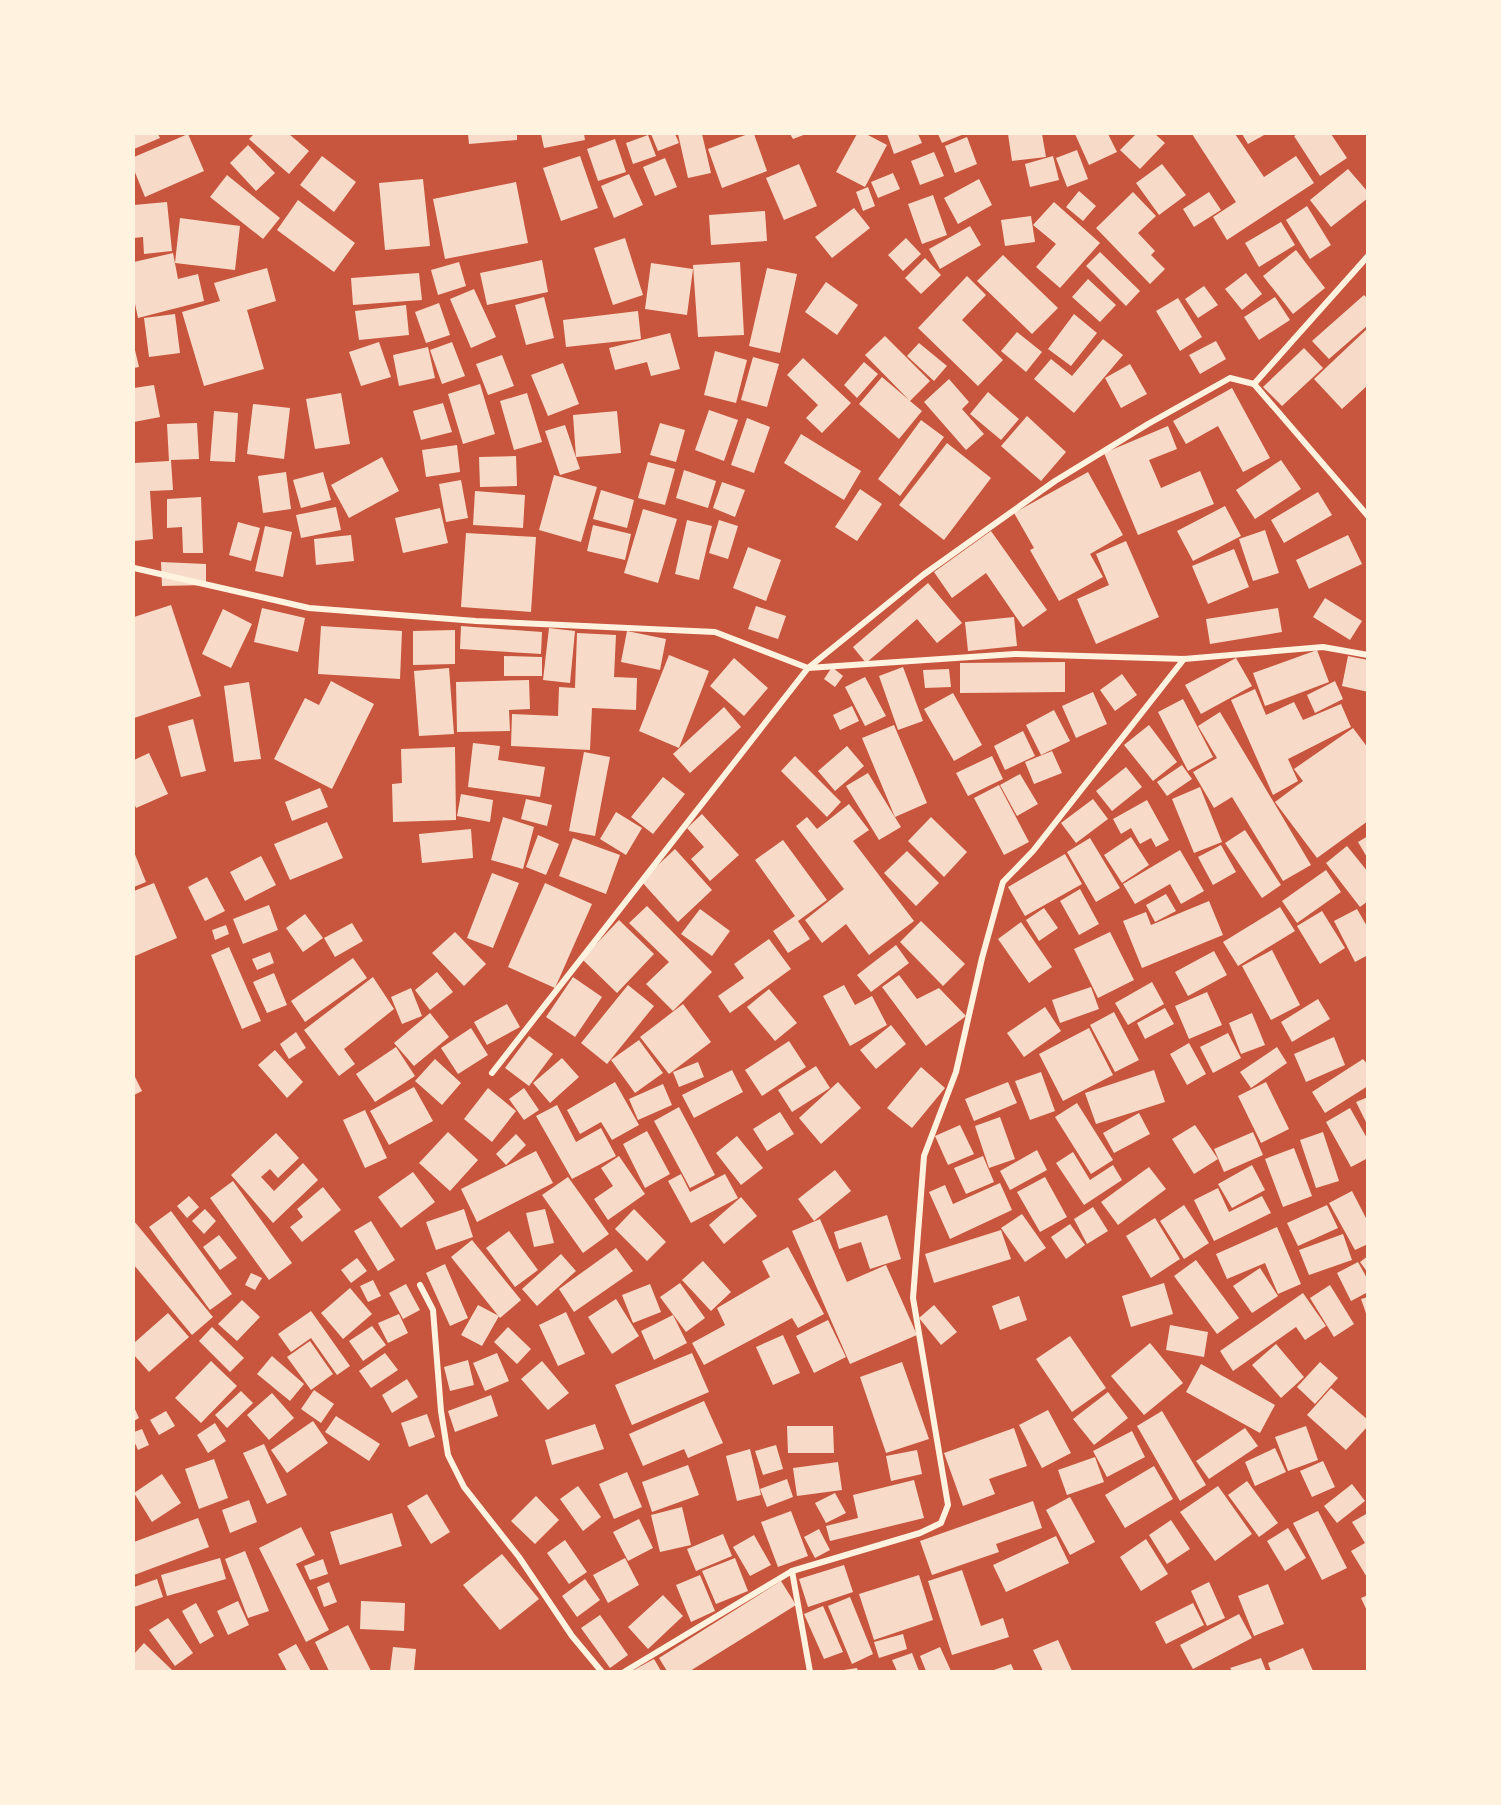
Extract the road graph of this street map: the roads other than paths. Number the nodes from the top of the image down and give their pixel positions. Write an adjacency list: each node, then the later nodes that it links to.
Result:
1 (1368, 256): 2 (street)
2 (1254, 384): 3 (street); 7 (street)
3 (1368, 516)
4 (134, 568): 7 (street)
5 (1368, 655): 6 (street)
6 (1184, 659): 7 (street); 10 (street)
7 (808, 668): 8 (street)
8 (492, 1073)
9 (420, 1285): 11 (street)
10 (792, 1571): 12 (street); 13 (street)
11 (602, 1671)
12 (624, 1671)
13 (810, 1671)

